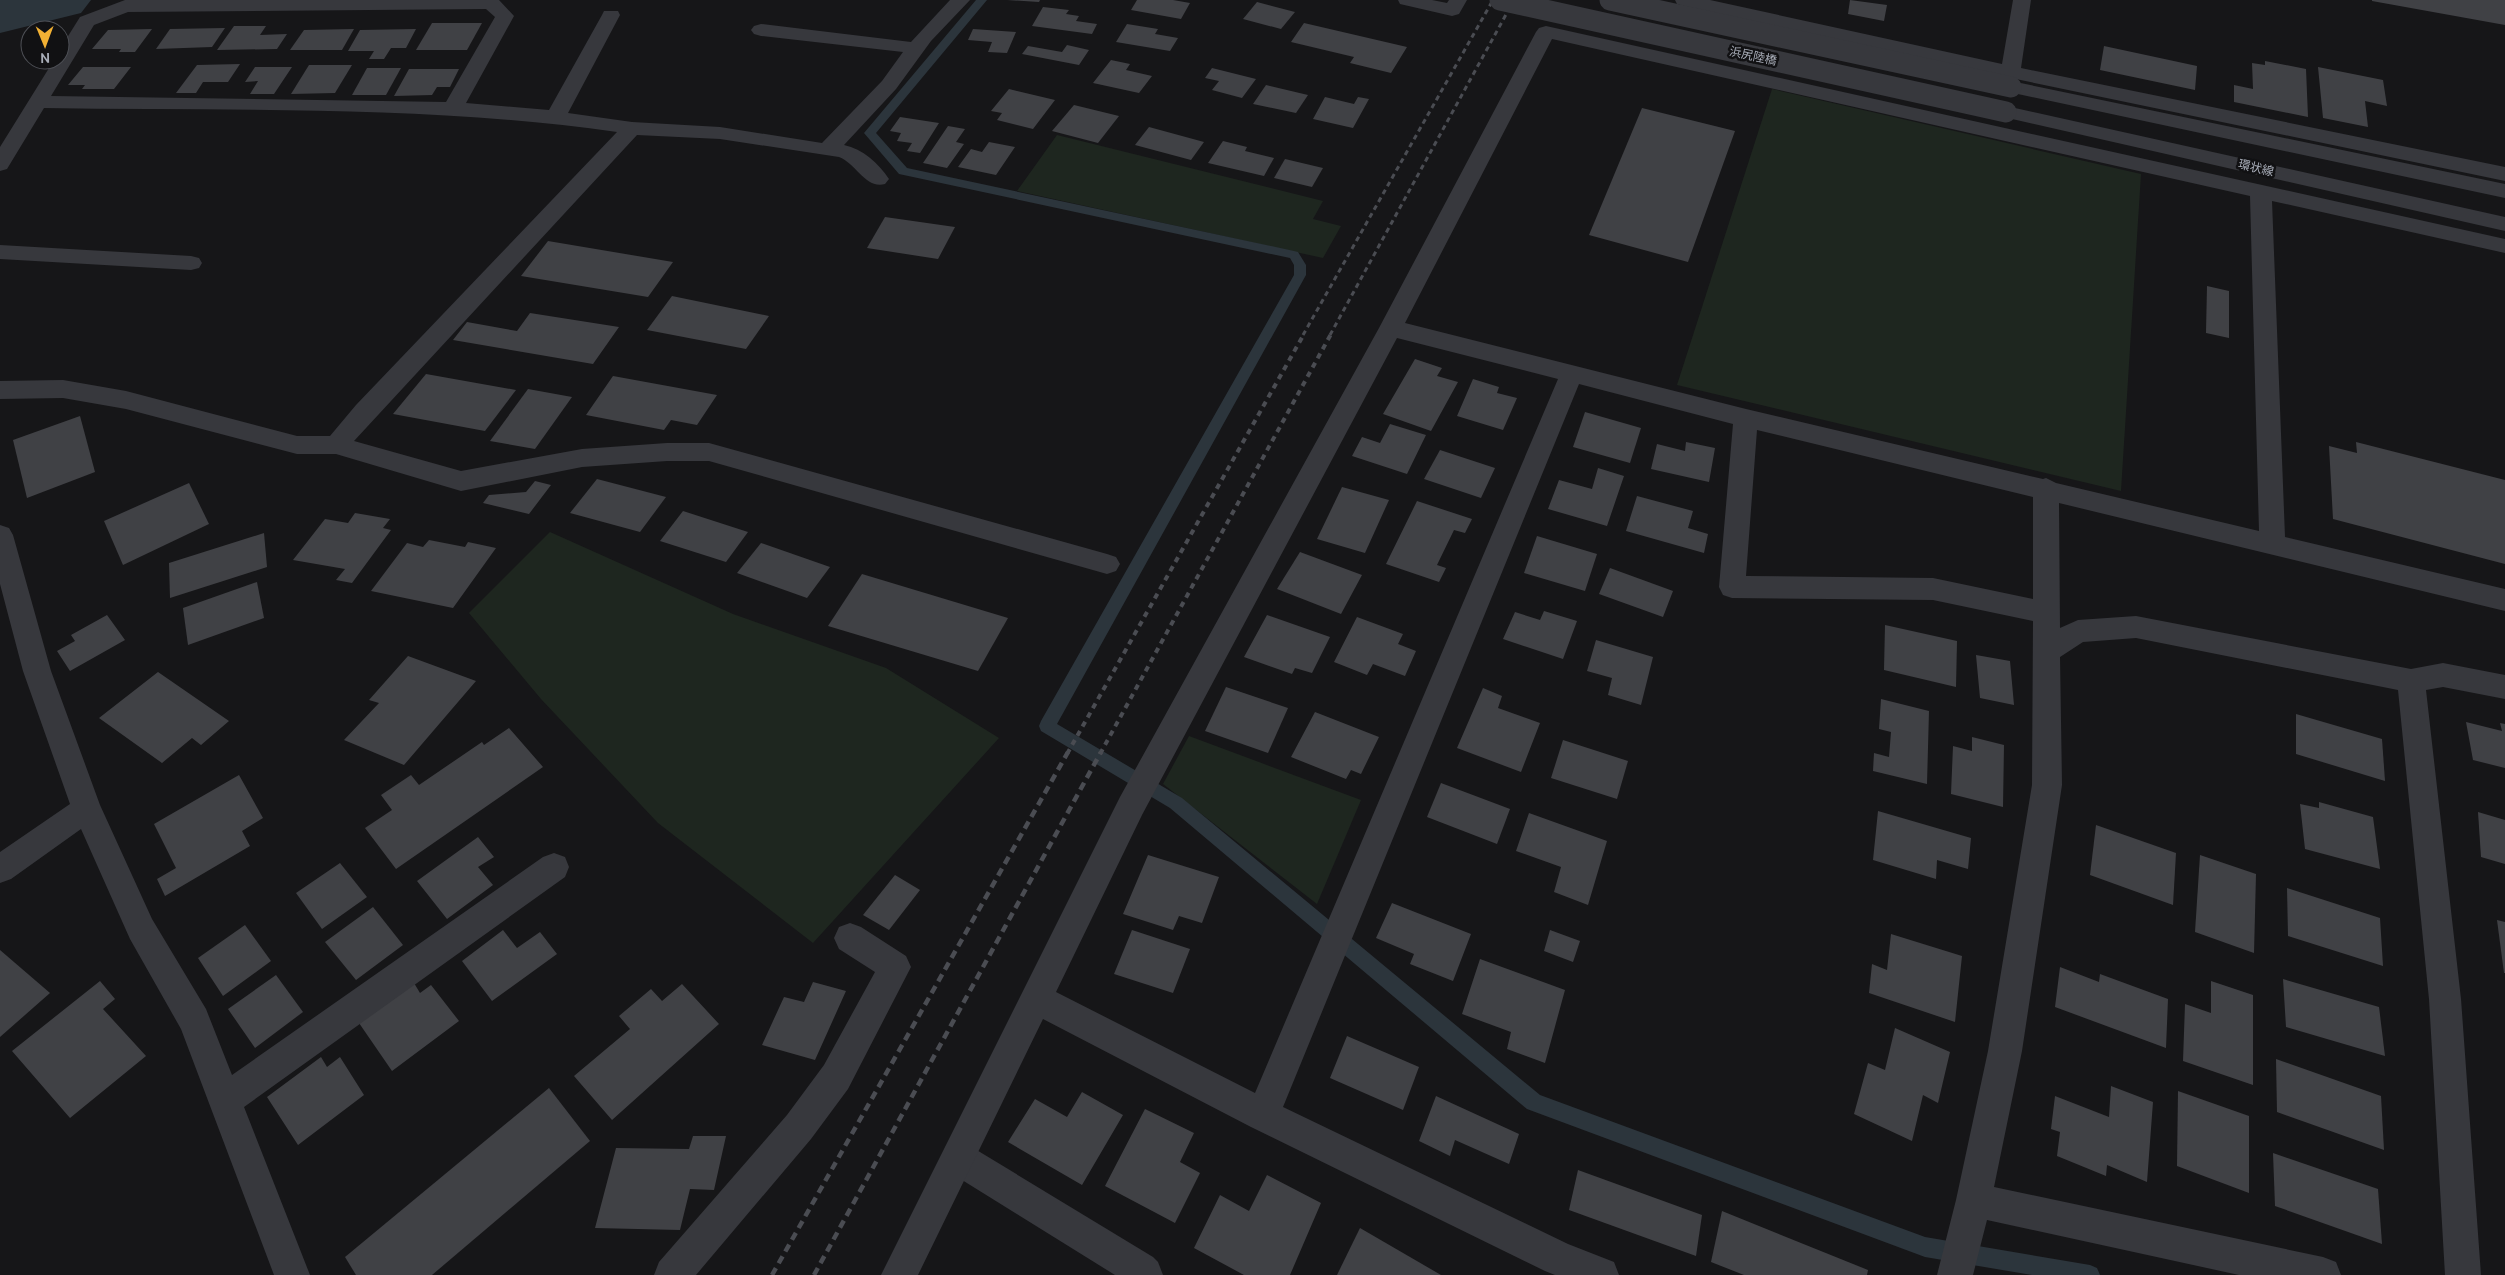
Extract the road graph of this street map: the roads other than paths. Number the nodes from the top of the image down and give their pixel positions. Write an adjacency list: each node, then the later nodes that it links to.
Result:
1 (961, 0): 12 (street)
2 (1407, 0): 3 (street)
3 (1458, 0)
4 (1500, 0): 16 (street, 浜尻陸橋, bridge)
5 (1610, 0): 13 (street, 浜尻陸橋, bridge)
6 (1684, 0): 10 (street)
7 (1781, 0): 10 (street)
8 (2022, 0): 13 (street)
9 (611, 15): 17 (street)
10 (1774, 21): 13 (street)
11 (761, 30): 12 (street)
12 (916, 48): 19 (street)
13 (2011, 79): 21 (street); 24 (street, 環状線)
14 (39, 102): 15 (street); 15 (street); 20 (street)
15 (453, 108): 17 (street)
16 (2006, 112): 25 (street, 環状線)
17 (555, 116): 18 (street)
18 (632, 128): 19 (street); 33 (street)
19 (828, 150): 22 (street)
20 (0, 164)
21 (2505, 174)
22 (878, 179)
23 (2261, 190): 26 (street); 29 (street); 36 (street)
24 (2505, 191)
25 (2505, 224)
26 (2505, 246)
27 (0, 252): 28 (street)
28 (190, 262)
29 (1391, 328): 30 (street); 47 (street)
30 (1572, 373): 32 (street); 49 (street)
31 (0, 390): 33 (street)
32 (1746, 418): 34 (street); 39 (street)
33 (336, 445): 37 (street)
34 (2046, 488): 36 (street); 39 (street)
35 (0, 535): 43 (street)
36 (2272, 543): 38 (street)
37 (1107, 564)
38 (2505, 600)
39 (2048, 612): 40 (street)
40 (2047, 651): 41 (street); 51 (street)
41 (2410, 681): 42 (street); 59 (street)
42 (2505, 687)
43 (86, 809): 45 (street); 48 (street)
44 (554, 867): 48 (street)
45 (0, 869)
46 (850, 938): 53 (street)
47 (1037, 999): 49 (street); 50 (street)
48 (225, 1100): 52 (street)
49 (1263, 1115): 56 (street)
50 (958, 1158): 54 (street); 55 (street)
51 (1974, 1200): 57 (street); 58 (street)
52 (292, 1275)
53 (672, 1275)
54 (899, 1275)
55 (1145, 1275)
56 (1601, 1275)
57 (1955, 1275)
58 (2322, 1275)
59 (2463, 1275)

